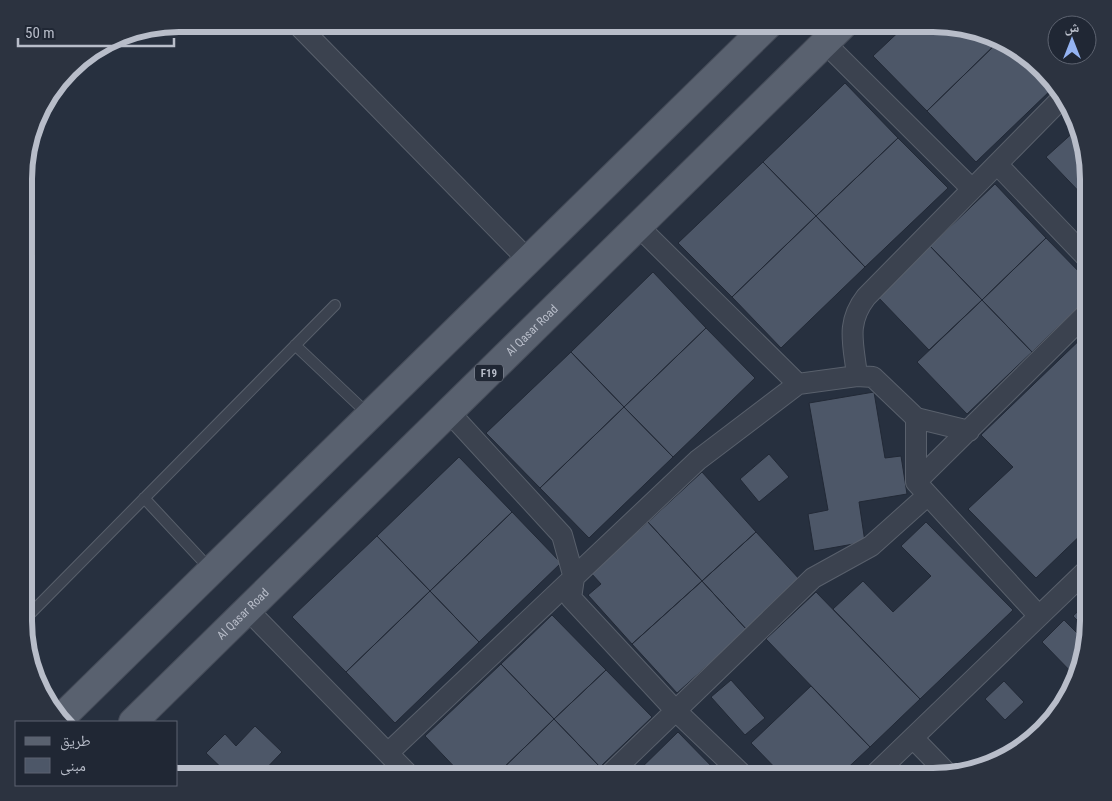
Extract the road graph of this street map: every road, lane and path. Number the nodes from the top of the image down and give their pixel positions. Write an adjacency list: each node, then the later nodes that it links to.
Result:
1 (305, 32): 10 (street)
2 (761, 33): 10 (main road)
3 (835, 33): 4 (main road, Al Qasar Road / F19)
4 (825, 43): 7 (street); 8 (main road, Al Qasar Road / F19)
5 (1058, 102): 6 (street)
6 (997, 164): 7 (street); 9 (street)
7 (972, 189): 14 (street)
8 (638, 226): 15 (street); 16 (main road, Al Qasar Road / F19)
9 (1079, 250)
10 (528, 260): 17 (main road)
11 (335, 305): 13 (lane)
12 (1079, 321): 19 (street)
13 (295, 345): 17 (lane); 21 (lane)
14 (857, 376): 15 (street); 18 (street)
15 (798, 384): 23 (street)
16 (449, 412): 23 (street); 25 (main road, Al Qasar Road / F19)
17 (370, 415): 22 (main road)
18 (916, 418): 19 (street); 20 (street)
19 (969, 430): 20 (street)
20 (922, 489): 27 (street); 28 (street)
21 (144, 498): 22 (lane); 26 (lane)
22 (212, 570): 29 (main road)
23 (574, 578): 28 (street); 32 (street)
24 (1079, 578): 27 (street)
25 (248, 610): 30 (main road, Al Qasar Road / F19); 32 (street)
26 (33, 611)
27 (1039, 616): 31 (street)
28 (675, 710): 34 (street); 35 (street)
29 (65, 714)
30 (134, 721)
31 (912, 738): 36 (street); 37 (street)
32 (388, 754): 33 (street)
33 (402, 768)
34 (616, 768)
35 (736, 768)
36 (881, 768)
37 (942, 768)

